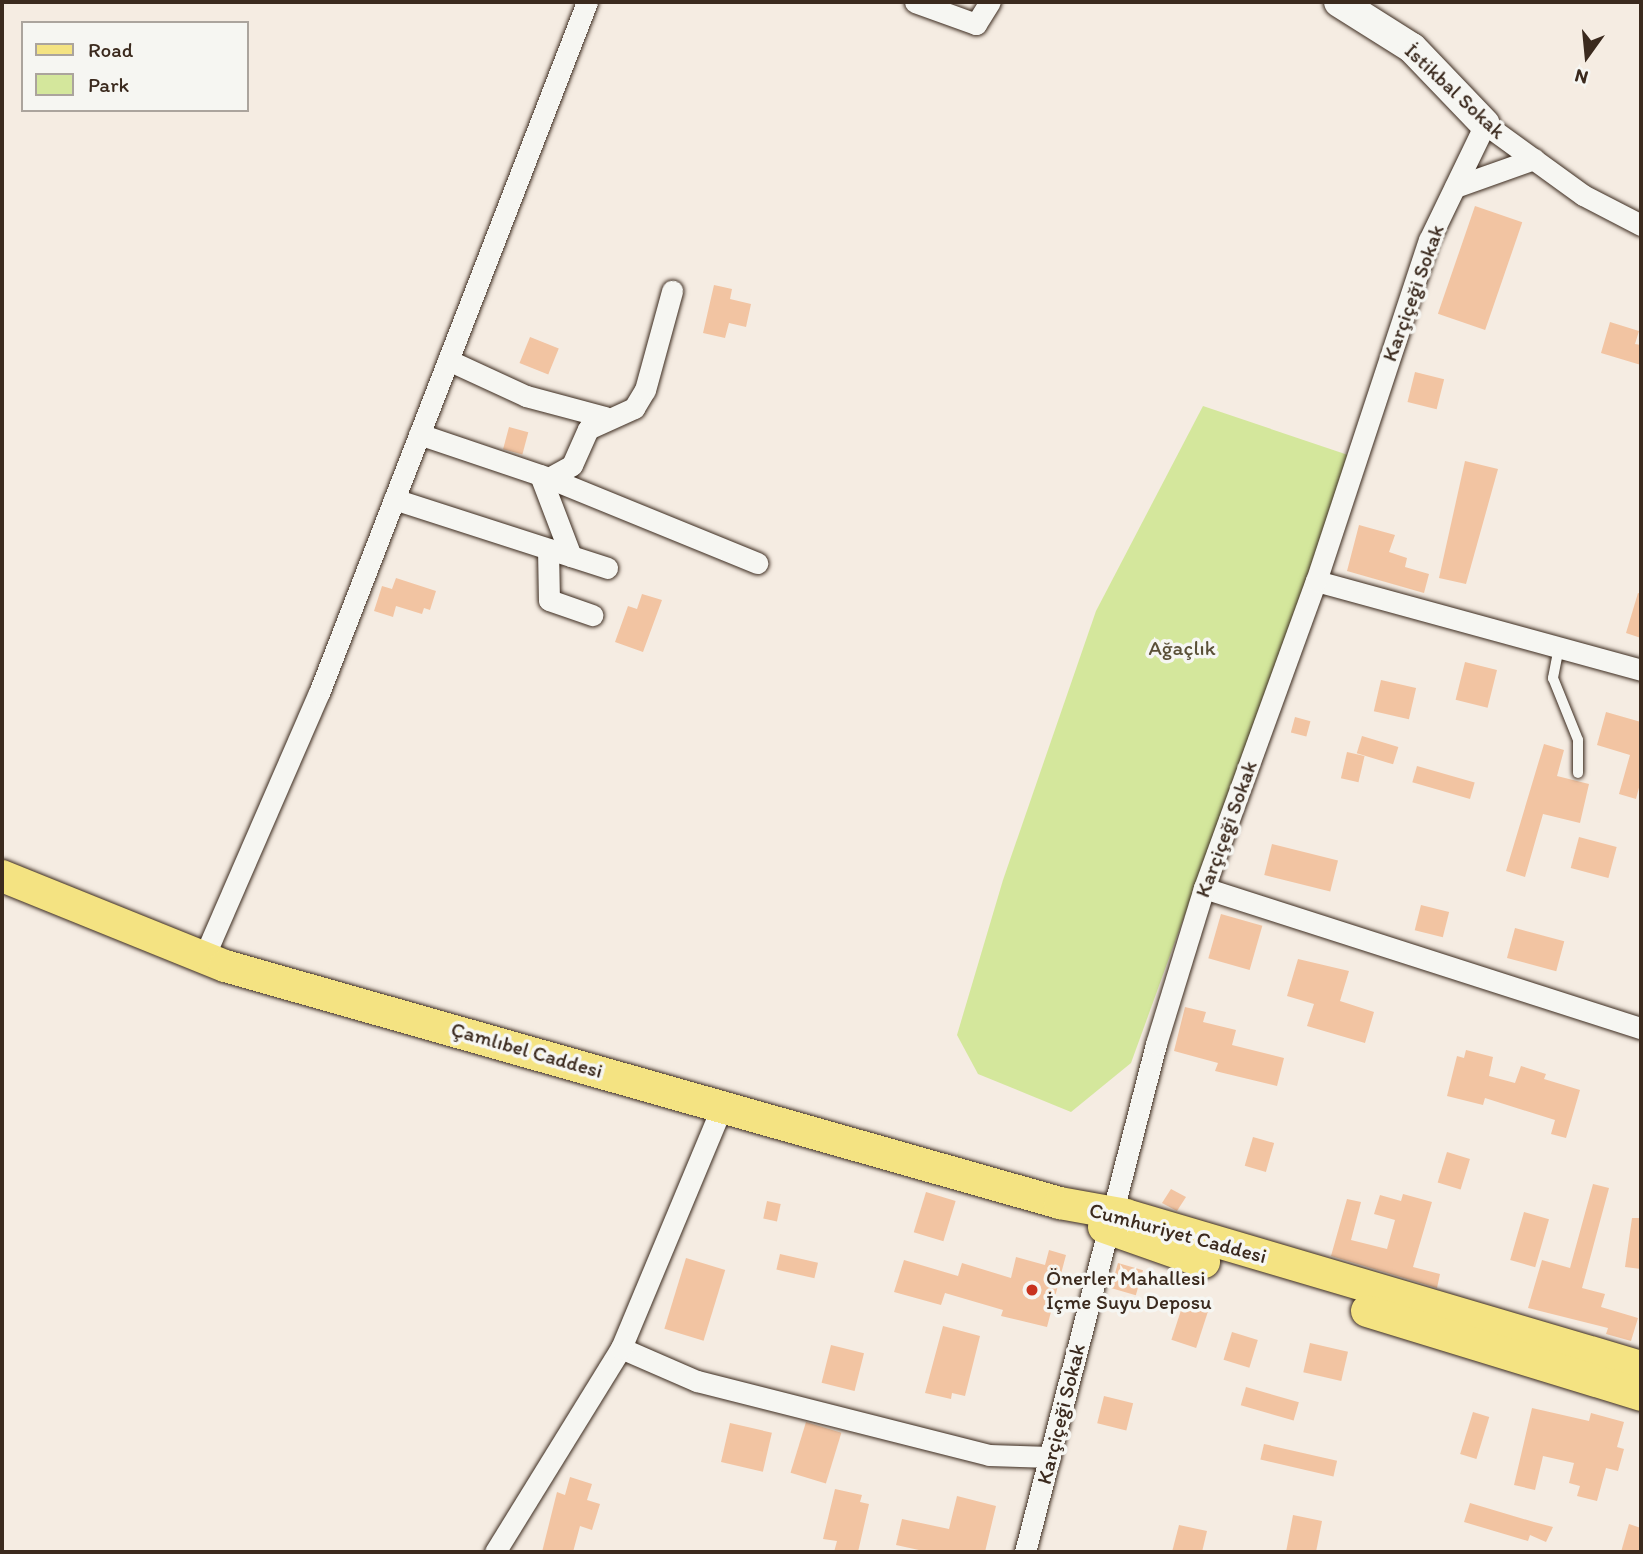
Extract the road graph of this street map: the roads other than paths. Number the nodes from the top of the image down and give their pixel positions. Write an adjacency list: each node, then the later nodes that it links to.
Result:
1 (587, 2): 10 (street)
2 (915, 2): 3 (street)
3 (990, 2)
4 (1339, 2): 5 (street, İstikbal Sokak)
5 (1485, 124): 6 (street, İstikbal Sokak); 7 (street, Karçiçeği Sokak)
6 (1534, 159): 7 (street); 8 (street, İstikbal Sokak)
7 (1455, 187): 19 (street, Karçiçeği Sokak)
8 (1641, 225)
9 (672, 291): 11 (street)
10 (448, 360): 11 (street); 12 (street)
11 (605, 417): 13 (street)
12 (419, 434): 13 (street); 14 (street)
13 (545, 476): 16 (street); 17 (street)
14 (394, 499): 15 (street); 26 (street)
15 (548, 549): 16 (street); 20 (street)
16 (571, 556): 18 (street)
17 (758, 563)
18 (607, 568)
19 (1316, 581): 21 (street); 25 (street, Karçiçeği Sokak)
20 (592, 615)
21 (1559, 647): 22 (street); 23 (lane)
22 (1641, 670)
23 (1578, 773)
24 (2, 876): 26 (main road, Çamlıbel Caddesi)
25 (1204, 888): 27 (street); 30 (street, Karçiçeği Sokak)
26 (204, 957): 28 (main road, Çamlıbel Caddesi)
27 (1641, 1028)
28 (723, 1104): 29 (main road, Çamlıbel Caddesi); 31 (street)
29 (1060, 1203): 30 (main road, Cumhuriyet Caddesi)
30 (1110, 1220): 32 (main road, Cumhuriyet Caddesi); 33 (main road, Cumhuriyet Caddesi); 34 (street, Karçiçeği Sokak)
31 (621, 1348): 34 (street); 35 (street)
32 (1641, 1367)
33 (1641, 1395)
34 (1049, 1457): 36 (street, Karçiçeği Sokak)
35 (495, 1552)
36 (1026, 1552)

